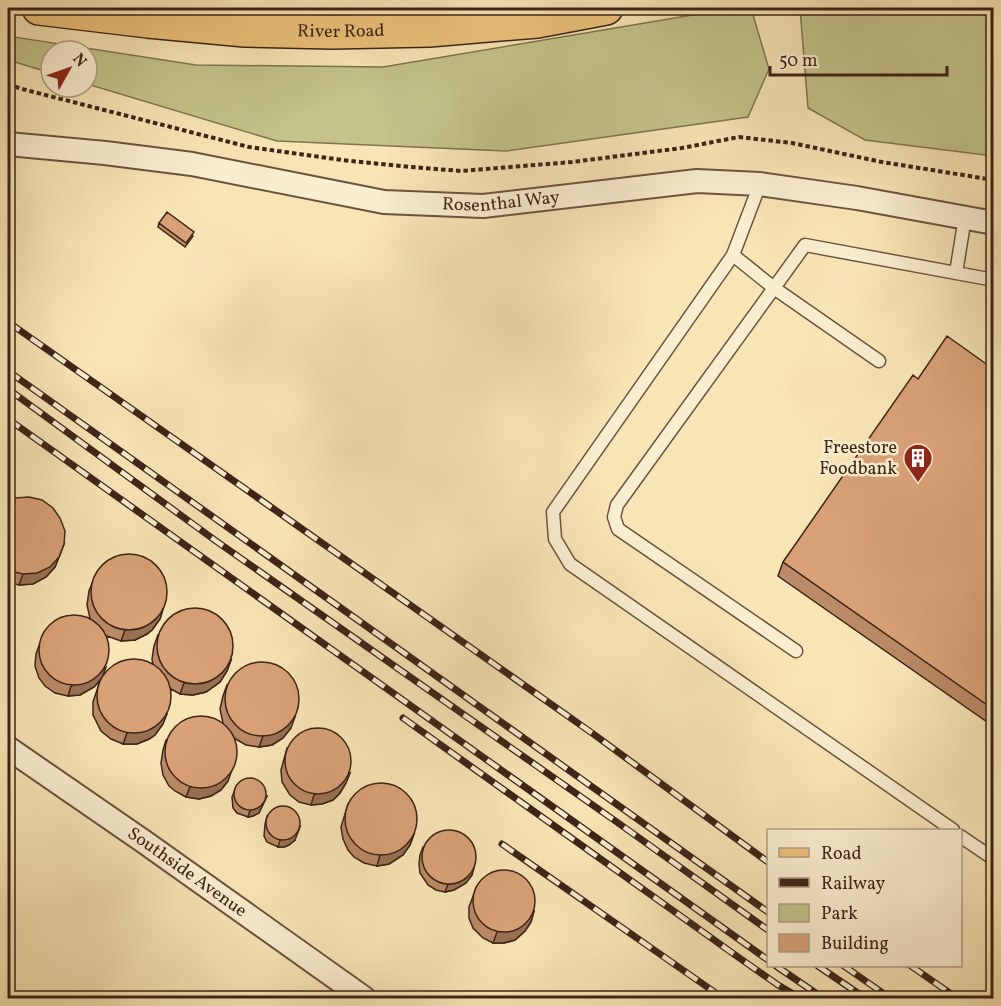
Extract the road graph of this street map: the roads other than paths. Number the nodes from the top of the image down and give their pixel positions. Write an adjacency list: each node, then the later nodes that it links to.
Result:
1 (39, 8): 3 (main road, River Road)
2 (606, 8): 3 (main road, River Road)
3 (95, 11)
4 (8, 144): 5 (street, Rosenthal Way)
5 (760, 184): 6 (street, Rosenthal Way); 8 (lane)
6 (965, 217): 7 (street, Rosenthal Way); 9 (lane)
7 (993, 223)
8 (733, 255): 11 (lane); 15 (lane)
9 (956, 273): 10 (lane); 11 (lane)
10 (993, 280)
11 (774, 288): 12 (lane); 13 (lane)
12 (879, 362)
13 (796, 651)
14 (8, 748): 18 (street, Southside Avenue)
15 (950, 829)
16 (962, 837): 17 (lane)
17 (993, 859)
18 (364, 999)

